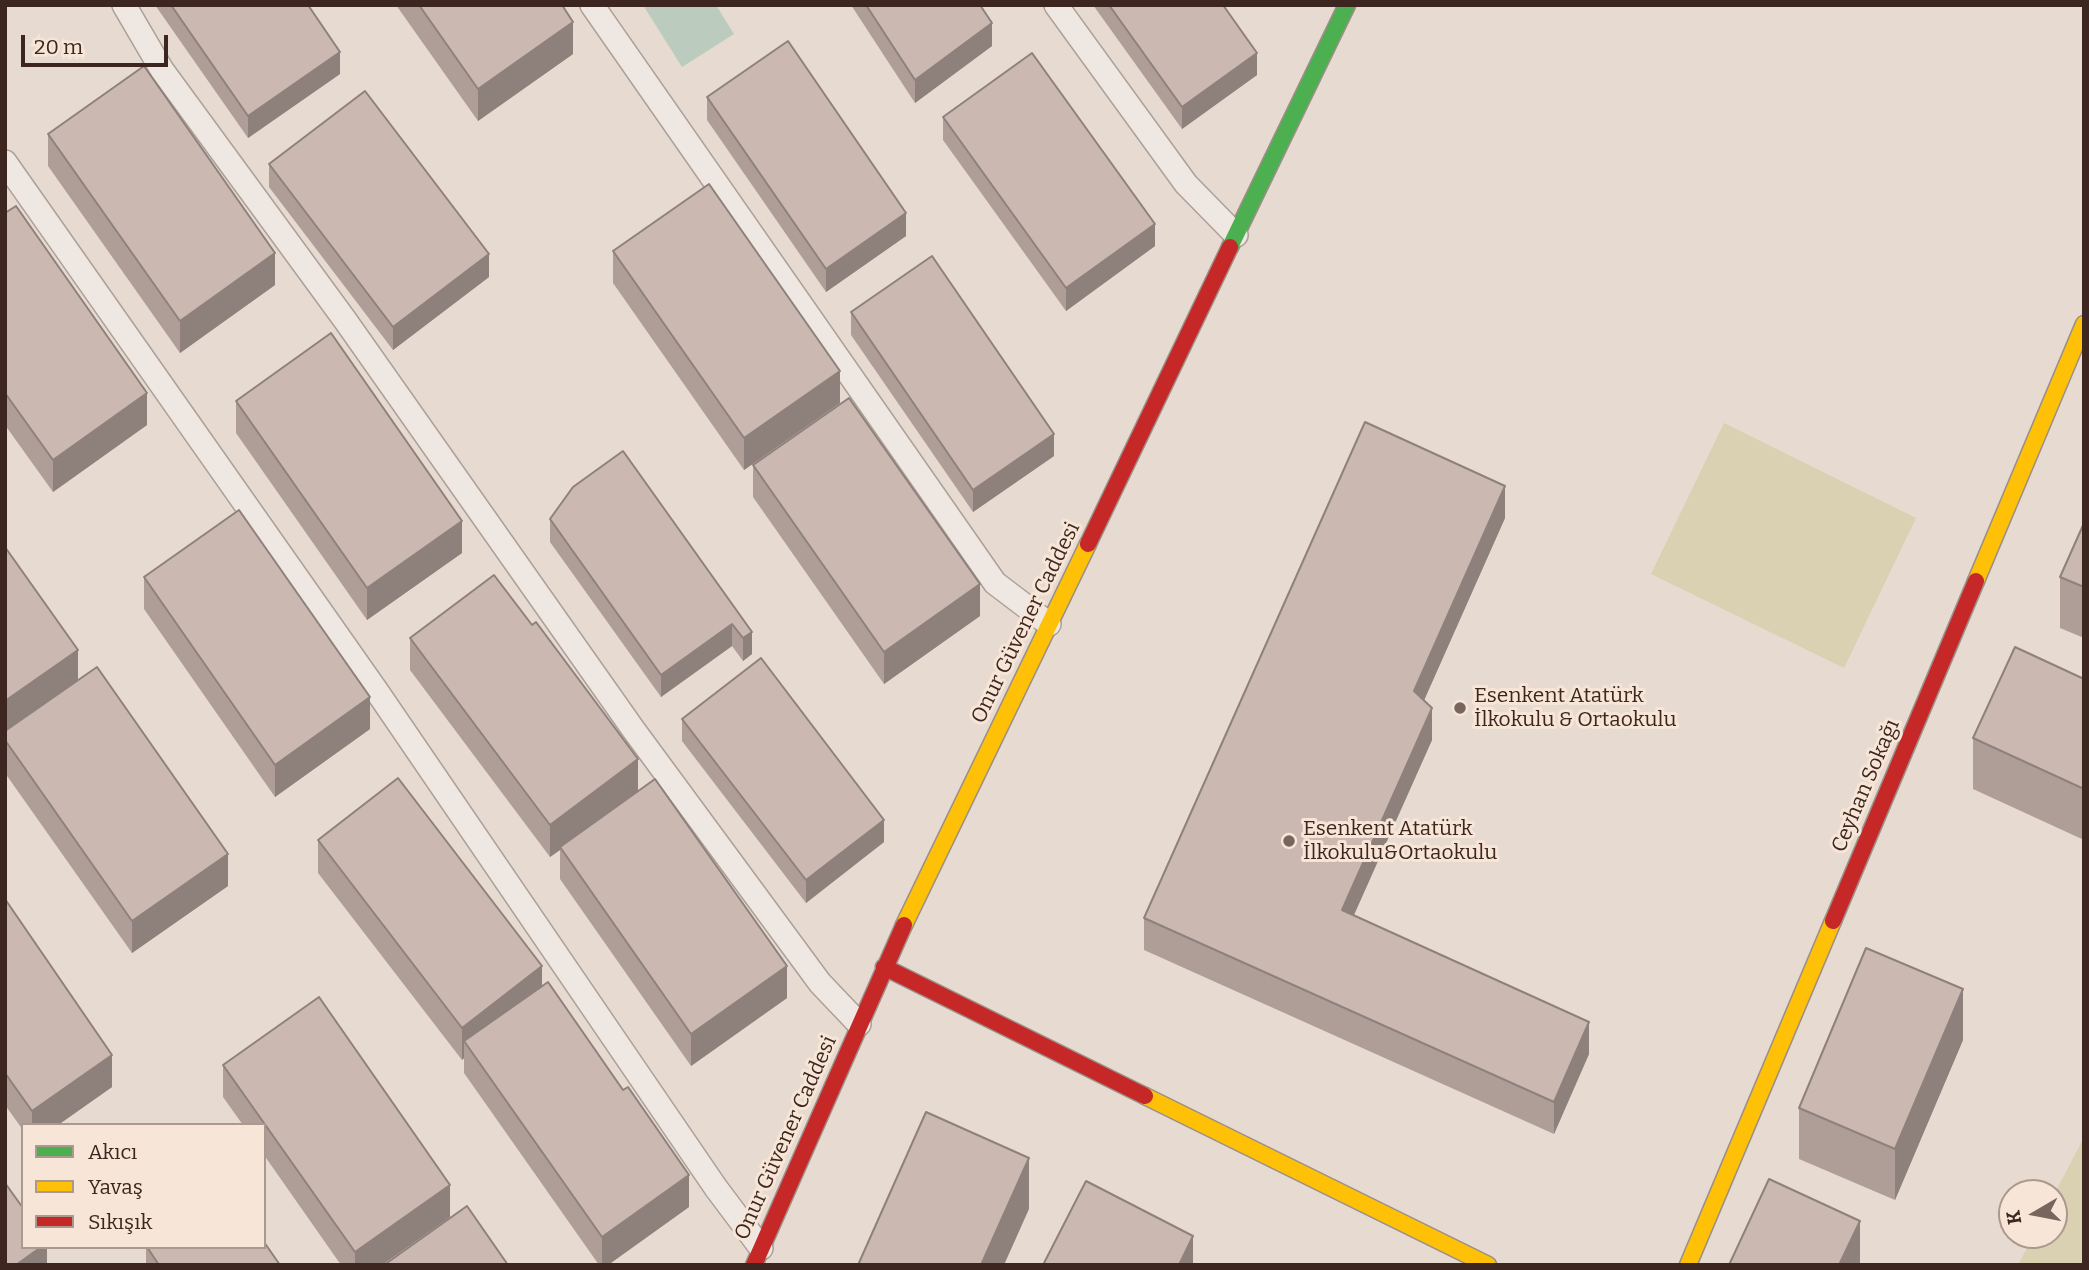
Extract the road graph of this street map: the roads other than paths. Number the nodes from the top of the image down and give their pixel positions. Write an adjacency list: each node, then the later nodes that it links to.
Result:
1 (124, 5): 10 (lane)
2 (592, 5): 8 (lane)
3 (1056, 5): 6 (lane)
4 (1347, 5): 6 (street, Onur Güvener Caddesi)
5 (5, 162): 11 (lane)
6 (1236, 235): 8 (street, Onur Güvener Caddesi)
7 (2084, 324): 13 (street, Ceyhan Sokağı)
8 (1049, 624): 9 (street, Onur Güvener Caddesi)
9 (884, 967): 10 (street, Onur Güvener Caddesi); 12 (street)
10 (859, 1024): 11 (street, Onur Güvener Caddesi)
11 (758, 1256)
12 (1488, 1265)
13 (1688, 1265)

